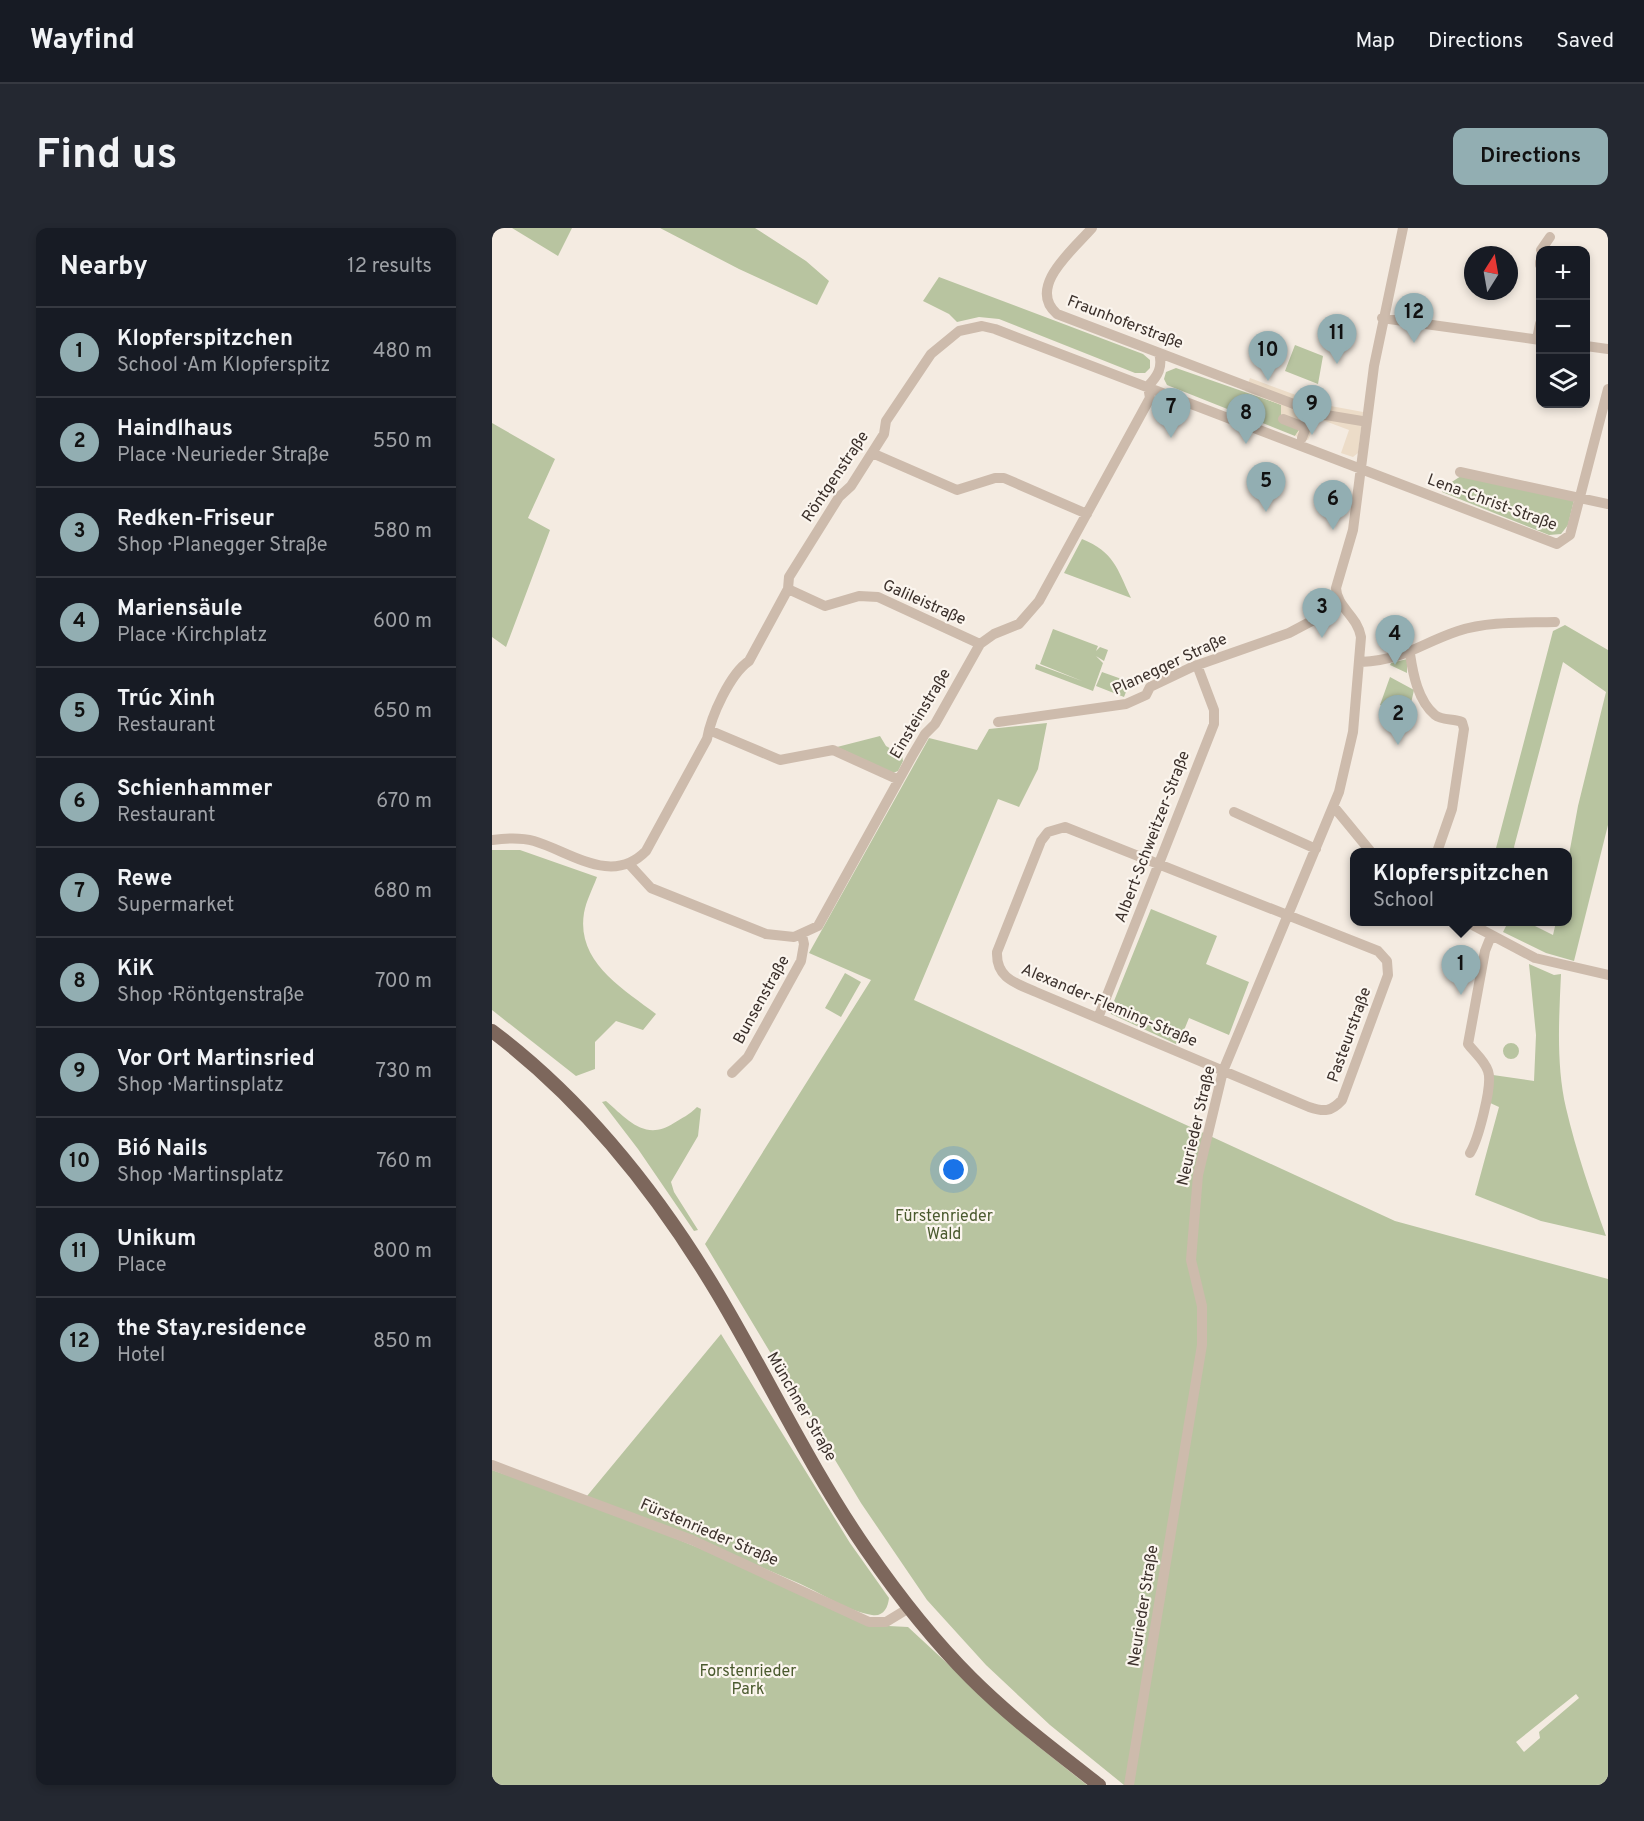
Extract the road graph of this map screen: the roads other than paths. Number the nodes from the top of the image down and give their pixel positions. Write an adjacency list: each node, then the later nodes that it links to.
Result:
1 (1092, 228): 9 (street, Fraunhoferstraße)
2 (1402, 228): 5 (street)
3 (1550, 237): 4 (street)
4 (1544, 246)
5 (1382, 318): 6 (street); 14 (street)
6 (1536, 339)
7 (1590, 347): 8 (street)
8 (1608, 350)
9 (1159, 353): 10 (street); 12 (street, Fraunhoferstraße)
10 (1148, 386): 15 (street, Röntgenstraße); 16 (street, Röntgenstraße); 20 (street)
11 (1608, 389): 18 (street, Lena-Christ-Straße)
12 (1277, 397): 13 (street, Fraunhoferstraße); 13 (street)
13 (1313, 407): 14 (street, Fraunhoferstraße)
14 (1364, 424): 16 (street)
15 (872, 453): 20 (street); 21 (street, Röntgenstraße)
16 (1362, 470): 18 (street, Lena-Christ-Straße); 22 (street)
17 (1460, 472): 18 (street)
18 (1581, 498): 19 (street)
19 (1608, 504)
20 (1087, 514): 24 (street)
21 (788, 589): 24 (street, Galileistraße); 29 (street, Röntgenstraße)
22 (1342, 605): 26 (street, Neurieder Straße); 27 (street, Planegger Straße)
23 (1555, 622): 25 (street)
24 (980, 644): 30 (street, Einsteinstraße)
25 (1410, 654): 26 (street); 35 (street)
26 (1361, 662): 31 (street, Neurieder Straße)
27 (1197, 665): 28 (street, Planegger Straße); 37 (street, Albert-Schweitzer-Straße)
28 (998, 722)
29 (709, 730): 30 (street); 38 (street, Röntgenstraße)
30 (899, 780): 41 (street, Einsteinstraße)
31 (1334, 807): 34 (street); 36 (street, Neurieder Straße)
32 (1234, 812): 36 (street)
33 (492, 840): 38 (street)
34 (1368, 848)
35 (1438, 848)
36 (1316, 849): 39 (street, Neurieder Straße)
37 (1158, 864): 39 (street); 44 (street, Albert-Schweitzer-Straße); 44 (street, Alexander-Fleming-Straße)
38 (630, 865): 41 (street)
39 (1288, 915): 46 (street, Neurieder Straße); 46 (street, Pasteurstraße)
40 (1475, 926): 42 (street)
41 (802, 935): 47 (street, Bunsenstraße)
42 (1491, 936): 43 (street); 48 (street)
43 (1608, 975)
44 (1098, 1018): 46 (street, Alexander-Fleming-Straße)
45 (492, 1031): 50 (main road, Münchner Straße)
46 (1223, 1071): 52 (street, Neurieder Straße)
47 (732, 1073)
48 (1470, 1153)
49 (492, 1465): 50 (street, Fürstenrieder Straße)
50 (909, 1608): 51 (main road, Münchner Straße)
51 (1099, 1785)
52 (1129, 1785)

